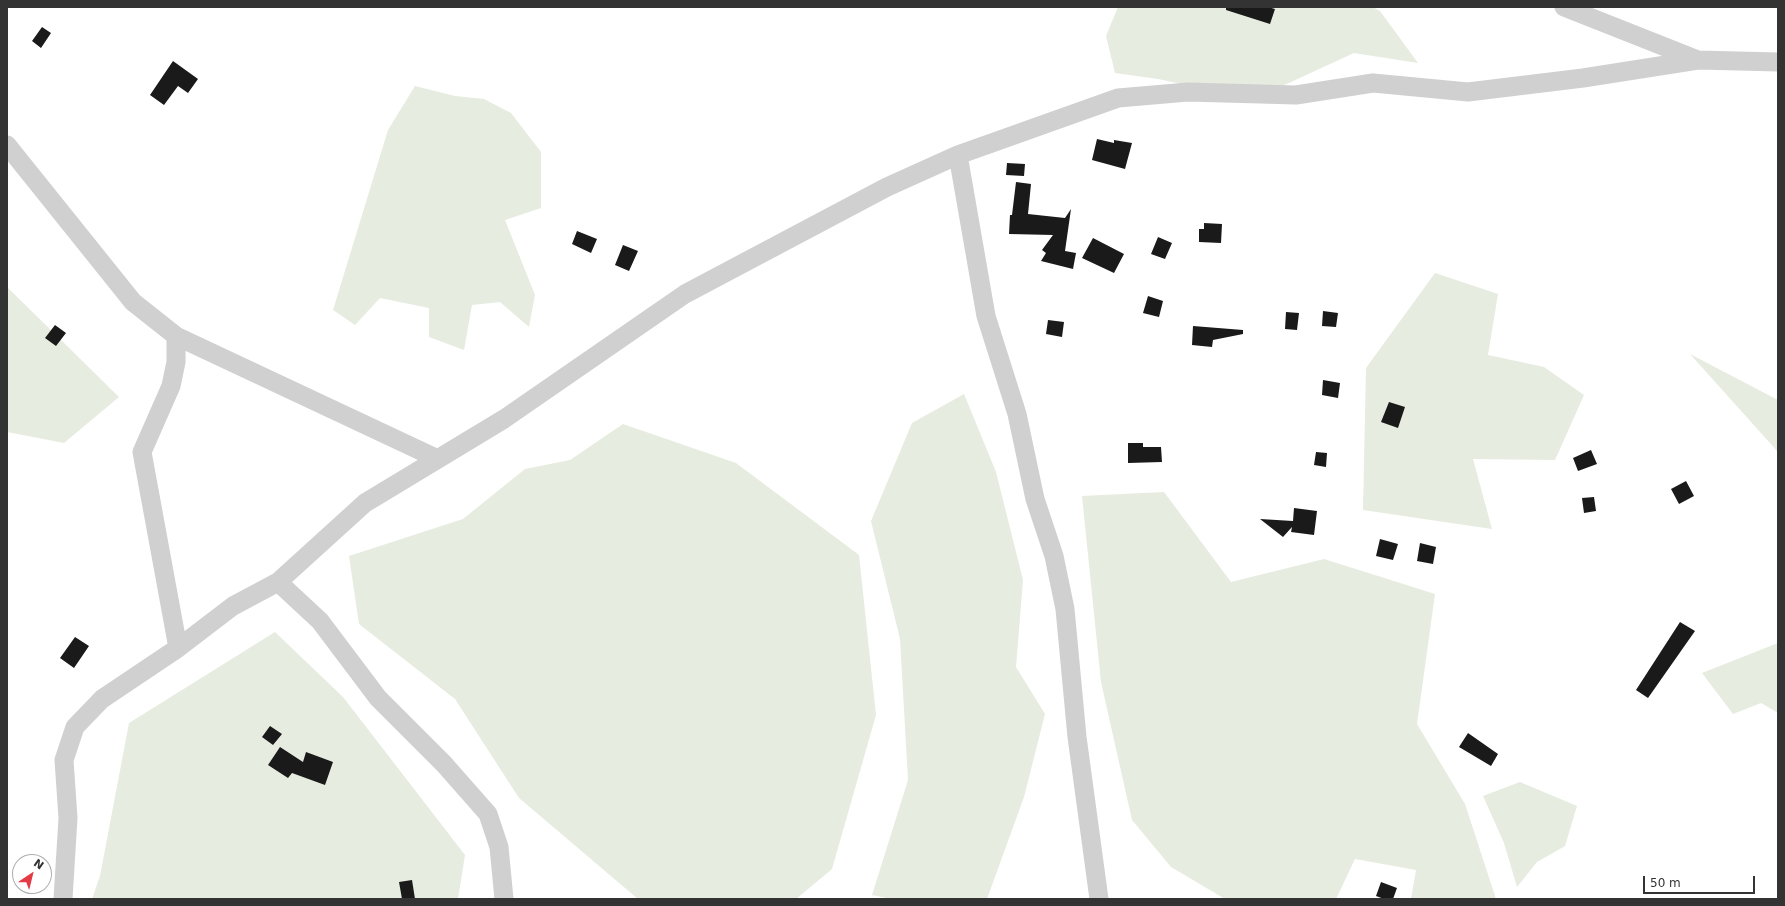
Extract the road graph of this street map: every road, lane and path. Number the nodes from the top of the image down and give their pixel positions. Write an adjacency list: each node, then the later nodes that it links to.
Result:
1 (1564, 7): 2 (street)
2 (1698, 60): 3 (street); 5 (street)
3 (1778, 62)
4 (7, 145): 6 (street)
5 (958, 155): 7 (street); 12 (street)
6 (176, 336): 7 (street); 9 (street)
7 (438, 459): 8 (street)
8 (278, 582): 9 (street); 11 (street)
9 (178, 648): 10 (street)
10 (63, 899)
11 (504, 899)
12 (1099, 899)

